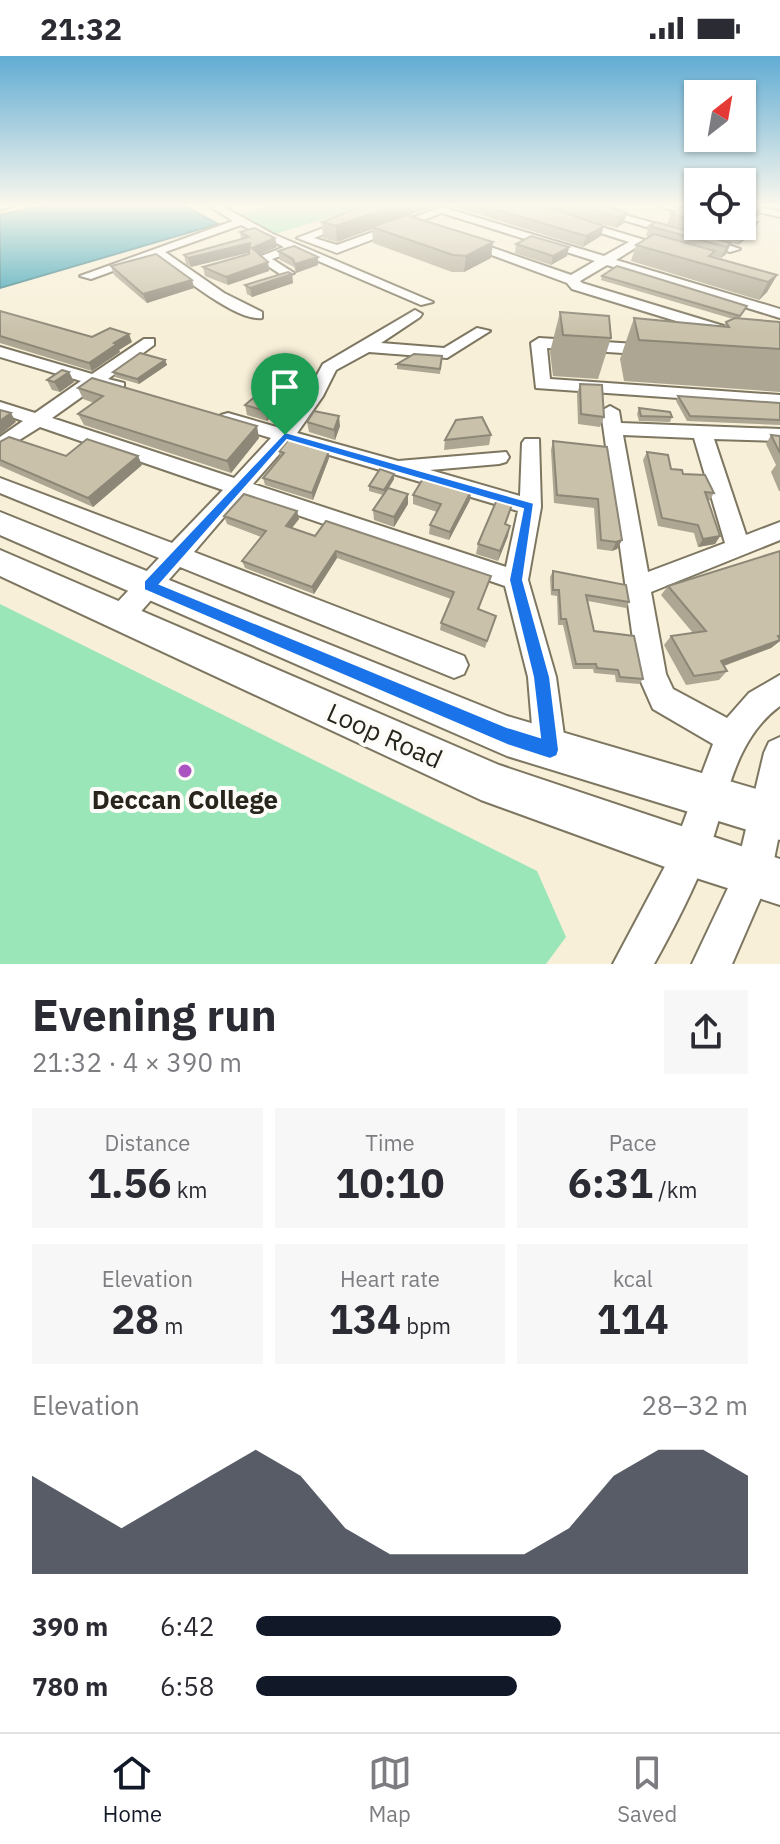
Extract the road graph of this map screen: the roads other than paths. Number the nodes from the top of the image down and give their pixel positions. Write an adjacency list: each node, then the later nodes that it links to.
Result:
1 (173, 247): 10 (street)
2 (294, 247): 16 (street)
3 (295, 247): 24 (street)
4 (479, 247): 17 (street)
5 (558, 247): 11 (street)
6 (603, 247): 11 (street)
7 (629, 247): 12 (street)
8 (728, 247): 9 (street)
9 (734, 249)
10 (158, 253): 14 (street); 15 (street)
11 (587, 257): 12 (street); 17 (street)
12 (605, 262): 17 (street); 20 (street)
13 (201, 270): 14 (street)
14 (186, 275): 19 (street)
15 (86, 276)
16 (277, 276)
17 (565, 276): 26 (street)
18 (239, 289): 19 (street)
19 (219, 296): 21 (street)
20 (780, 314)
21 (257, 315)
22 (482, 331): 24 (street)
23 (149, 342): 29 (street)
24 (366, 347): 36 (street)
25 (726, 349): 26 (street)
26 (780, 350)
27 (663, 351): 31 (street)
28 (0, 352): 29 (street)
29 (95, 380): 30 (street); 34 (street)
30 (139, 393)
31 (780, 400)
32 (0, 407): 34 (street)
33 (212, 414): 36 (street)
34 (37, 420): 39 (street); 43 (street)
35 (702, 432): 37 (street); 47 (street); 52 (street)
36 (285, 435): 41 (street); 43 (street)
37 (780, 435)
38 (532, 443): 44 (street)
39 (0, 446)
40 (499, 457): 41 (street)
41 (394, 467): 44 (street)
42 (0, 485): 48 (street)
43 (237, 488): 48 (street); 50 (street)
44 (530, 507): 50 (street)
45 (0, 523): 51 (main road, Loop Road)
46 (780, 531): 47 (street)
47 (738, 547): 52 (street)
48 (176, 555): 51 (street); 54 (street)
49 (0, 562): 53 (main road, Loop Road)
50 (516, 580): 57 (street)
51 (149, 586): 53 (street); 57 (main road, Loop Road)
52 (638, 586): 56 (street)
53 (121, 616): 61 (main road, Loop Road)
54 (454, 665)
55 (780, 689): 56 (street)
56 (731, 737): 59 (street)
57 (550, 750): 59 (main road, Loop Road)
58 (780, 753): 60 (street)
59 (709, 798): 60 (main road, Loop Road); 61 (street)
60 (773, 816): 62 (street)
61 (690, 854): 62 (main road, Loop Road); 63 (street)
62 (766, 878): 64 (street)
63 (633, 964)
64 (712, 964)

